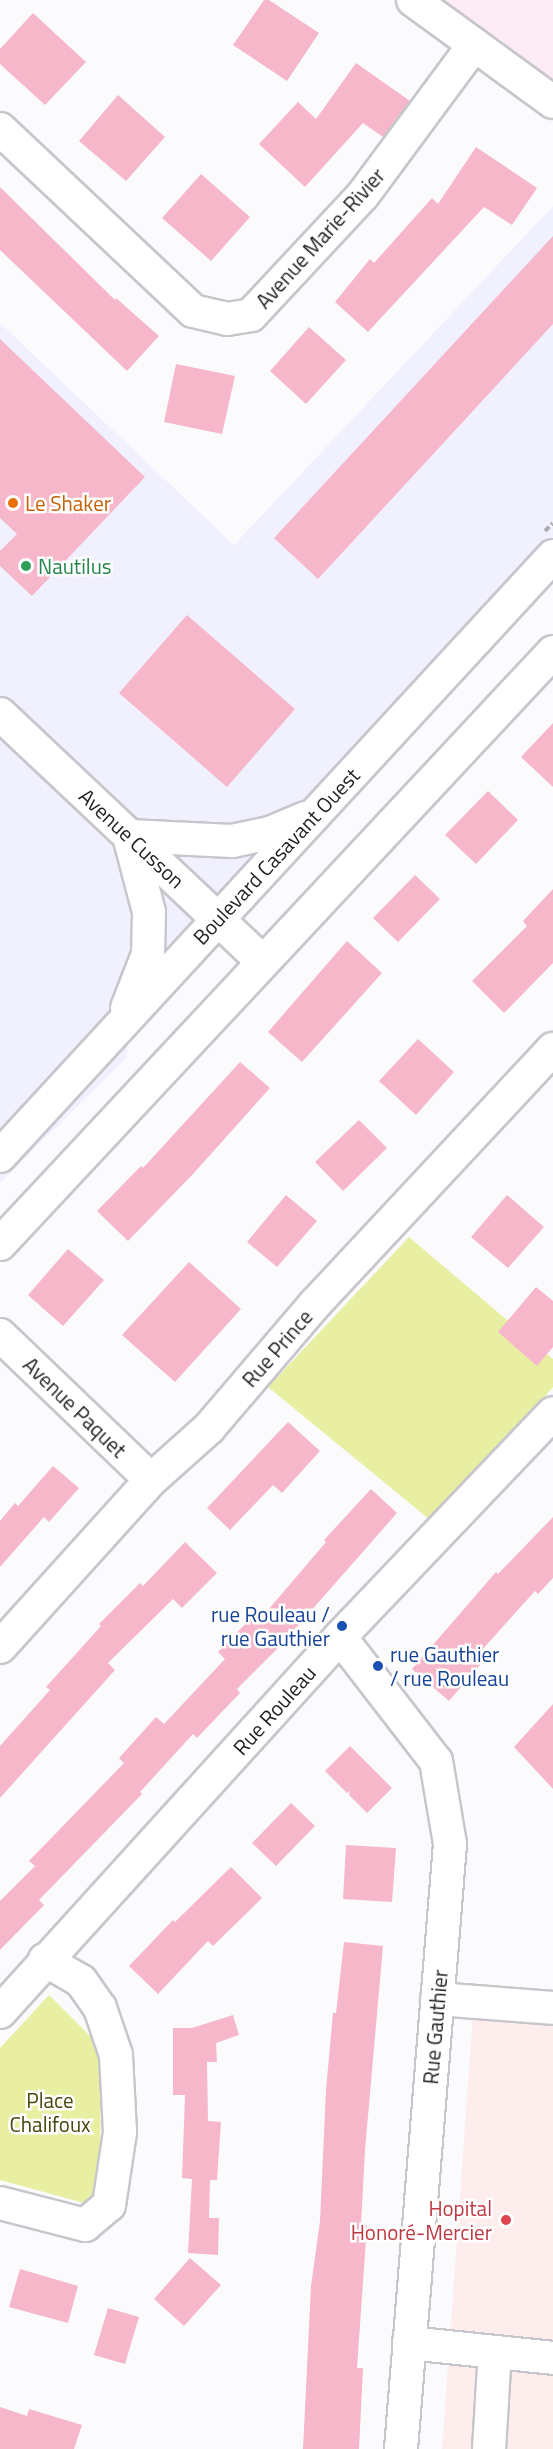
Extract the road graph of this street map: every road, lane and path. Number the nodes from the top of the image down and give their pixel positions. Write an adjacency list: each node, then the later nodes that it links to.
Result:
1 (413, 0): 2 (street)
2 (474, 45): 3 (street); 4 (street, Avenue Marie-Rivier)
3 (553, 102)
4 (0, 129)
5 (553, 556): 8 (street, Boulevard Casavant Ouest)
6 (553, 652): 11 (street)
7 (0, 714): 9 (street, Avenue Cusson)
8 (314, 814): 9 (street); 10 (street, Boulevard Casavant Ouest)
9 (129, 836): 10 (street, Avenue Cusson); 12 (street)
10 (218, 918): 11 (street, Avenue Cusson); 12 (street, Boulevard Casavant Ouest)
11 (263, 962): 15 (street)
12 (122, 1023): 14 (street, Boulevard Casavant Ouest)
13 (553, 1049): 18 (street, Rue Prince)
14 (0, 1156)
15 (0, 1244)
16 (0, 1335): 18 (street, Avenue Paquet)
17 (553, 1413): 19 (street, Rue Rouleau)
18 (151, 1480): 20 (street, Rue Prince)
19 (340, 1637): 21 (street, Rue Rouleau); 22 (street, Rue Gauthier)
20 (0, 1647)
21 (45, 1960): 24 (street, Rue Rouleau); 25 (street)
22 (437, 1999): 23 (street); 26 (street, Rue Gauthier)
23 (553, 2007)
24 (0, 2012)
25 (0, 2203)
26 (409, 2343): 27 (street); 29 (street, Rue Gauthier)
27 (495, 2352): 28 (street); 30 (street)
28 (553, 2358)
29 (408, 2448)
30 (489, 2449)

